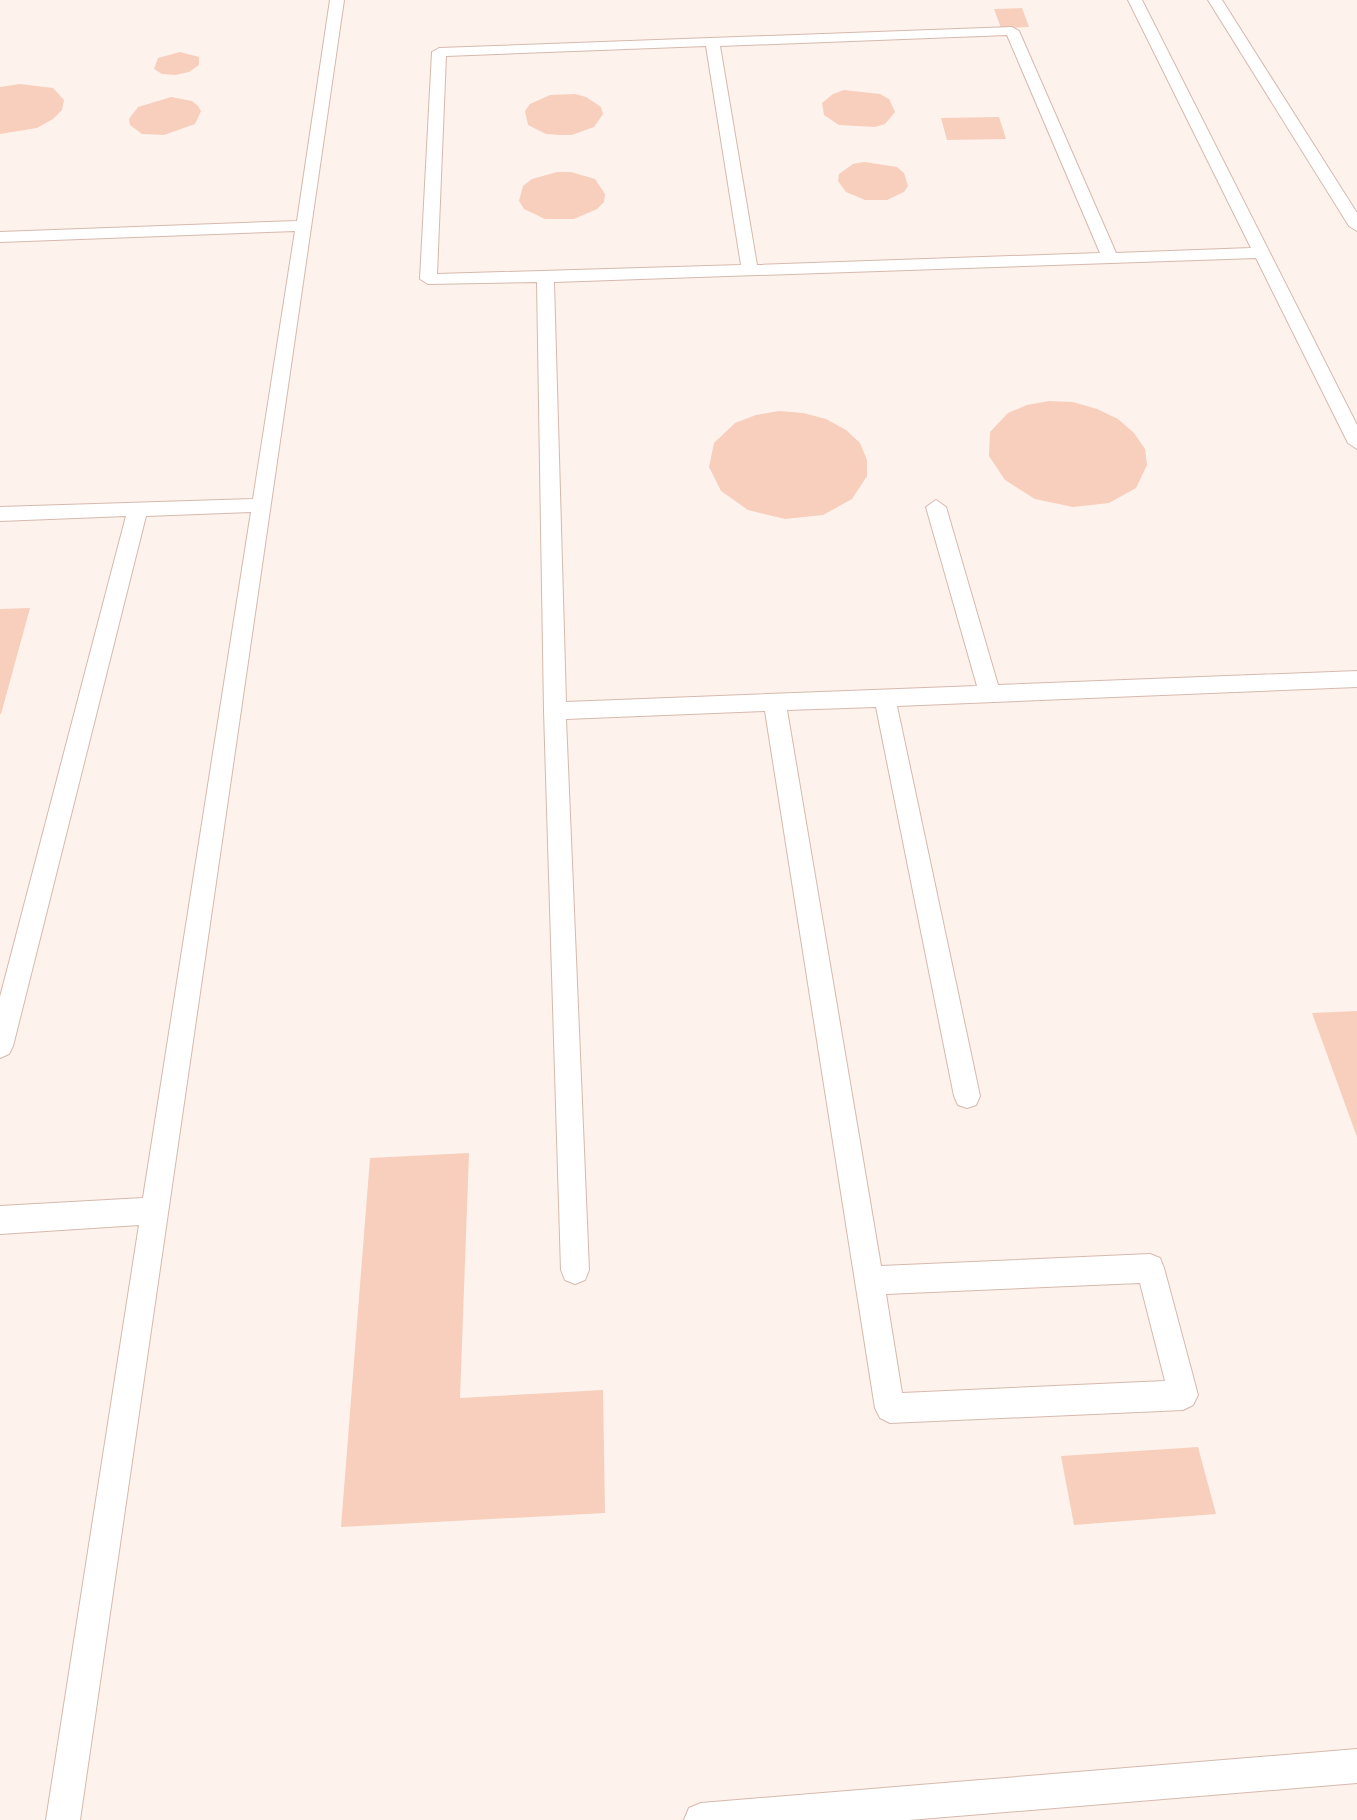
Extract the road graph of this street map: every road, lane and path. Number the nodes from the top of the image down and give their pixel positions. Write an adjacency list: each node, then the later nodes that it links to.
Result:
1 (337, 0): 5 (lane)
2 (1135, 0): 8 (lane)
3 (1215, 0): 6 (lane)
4 (712, 42): 9 (lane); 10 (lane); 11 (lane)
5 (304, 226): 7 (lane); 13 (lane)
6 (1357, 226)
7 (0, 237)
8 (1261, 253): 9 (lane); 12 (lane)
9 (1110, 258): 10 (lane)
10 (750, 270): 11 (lane)
11 (545, 277): 21 (lane)
12 (1357, 443)
13 (262, 505): 15 (lane); 24 (lane)
14 (936, 507): 18 (lane)
15 (138, 509): 16 (lane); 22 (lane)
16 (0, 514)
17 (1357, 679): 18 (lane)
18 (990, 694): 19 (lane)
19 (885, 698): 20 (lane); 23 (lane)
20 (775, 703): 21 (lane); 27 (lane)
21 (555, 711): 26 (lane)
22 (0, 1046)
23 (967, 1096)
24 (156, 1211): 25 (lane); 29 (lane)
25 (0, 1220)
26 (575, 1270)
27 (869, 1281): 27 (lane)
28 (1357, 1766): 30 (lane)
29 (63, 1820)
30 (701, 1820)

